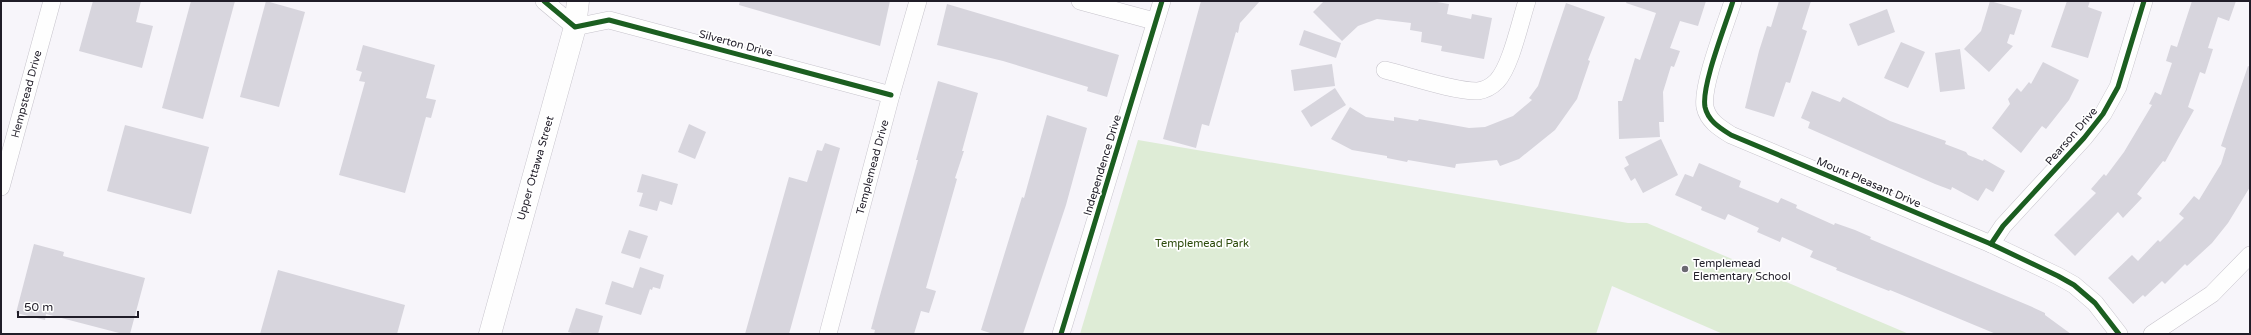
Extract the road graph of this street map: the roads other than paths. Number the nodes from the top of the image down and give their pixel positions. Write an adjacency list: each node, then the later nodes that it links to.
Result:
1 (52, 1): 14 (street, Hempstead Drive)
2 (544, 1): 11 (street)
3 (578, 1): 11 (main road, Upper Ottawa Street)
4 (918, 1): 13 (street, Templemead Drive)
5 (1080, 1): 10 (street)
6 (1162, 1): 10 (street, Independence Drive)
7 (1527, 1): 12 (street)
8 (1733, 1): 15 (street, Mount Pleasant Drive)
9 (2144, 1): 15 (street, Pearson Drive)
10 (1154, 21): 19 (street, Independence Drive)
11 (575, 27): 13 (street, Silverton Drive); 17 (main road, Upper Ottawa Street)
12 (1385, 70)
13 (891, 95): 18 (street, Templemead Drive)
14 (1, 187)
15 (1992, 244): 20 (street, Mount Pleasant Drive)
16 (2250, 254): 21 (street)
17 (490, 334)
18 (828, 334)
19 (1061, 334)
20 (2119, 334)
21 (2152, 334)

